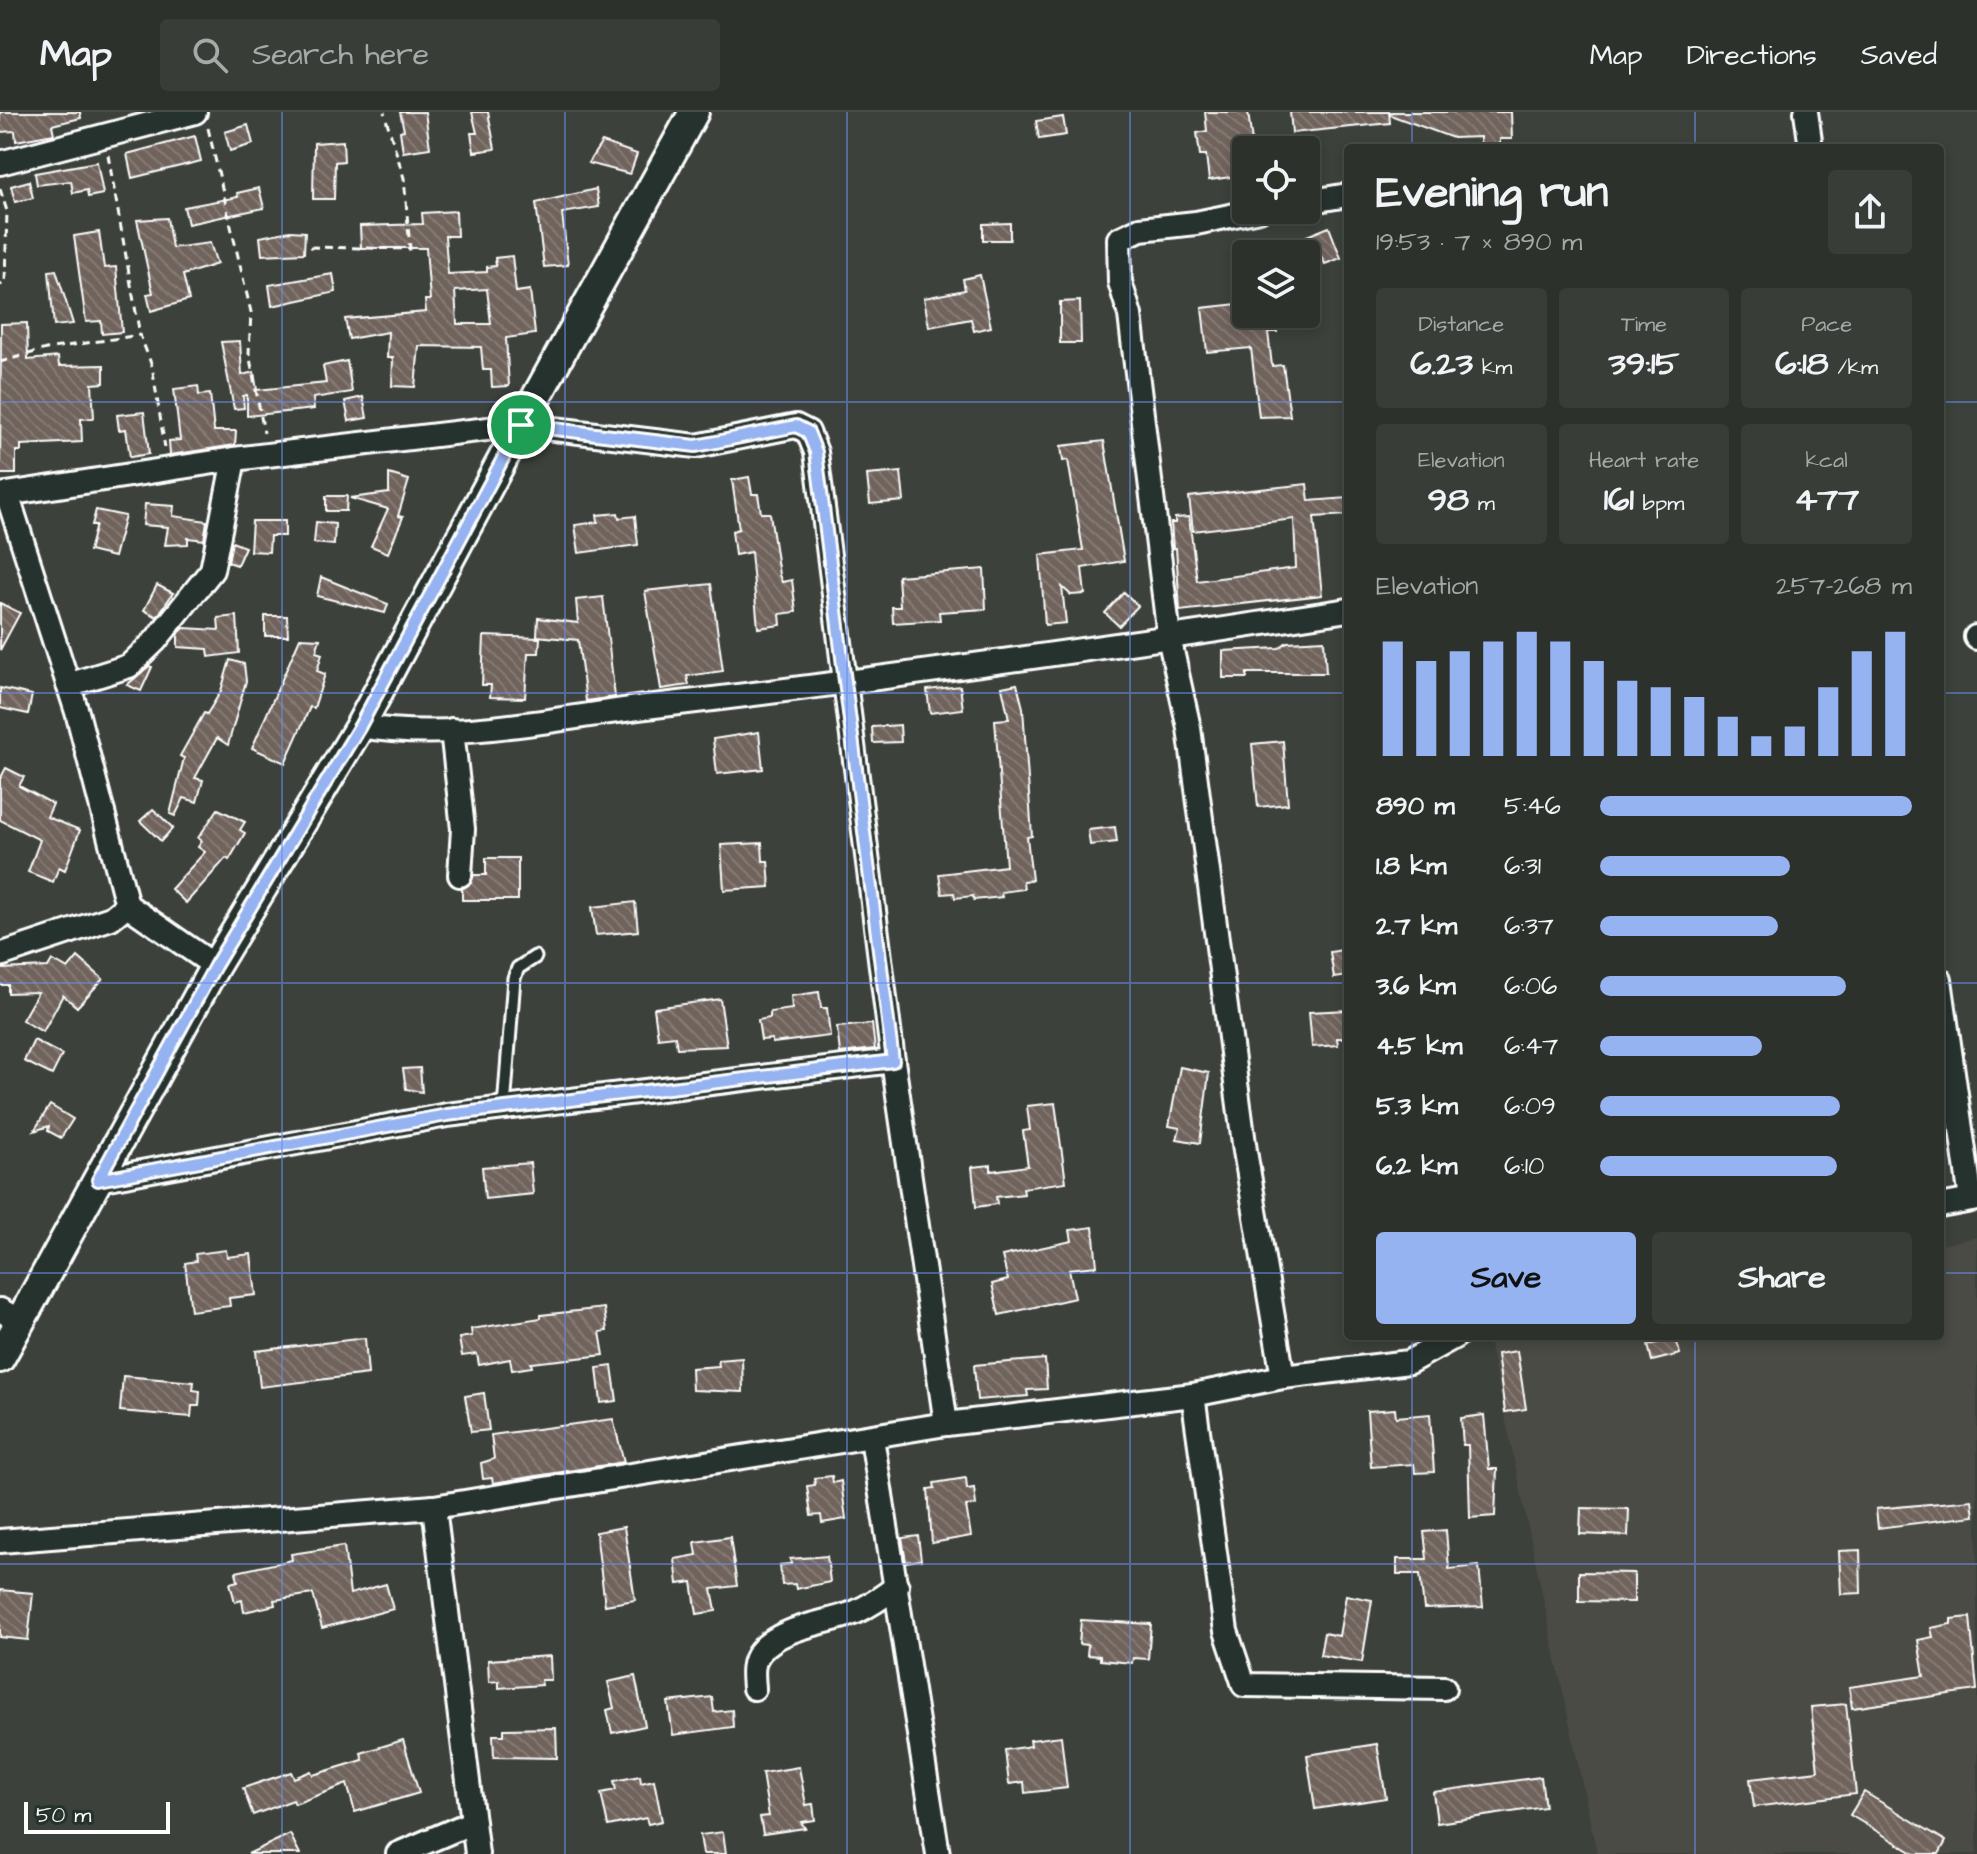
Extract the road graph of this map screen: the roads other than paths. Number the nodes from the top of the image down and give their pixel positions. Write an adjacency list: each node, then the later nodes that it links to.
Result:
1 (694, 112): 9 (street)
2 (1806, 112): 4 (street)
3 (194, 116): 5 (street)
4 (1810, 144)
5 (0, 163)
6 (1344, 196): 7 (street)
7 (1320, 200)
8 (1232, 216): 13 (street)
9 (521, 425): 10 (street); 14 (street); 16 (street)
10 (234, 459): 11 (street); 15 (street)
11 (4, 494): 15 (street)
12 (1344, 611): 13 (street)
13 (1169, 637): 14 (street); 32 (street)
14 (843, 684): 17 (street); 24 (street)
15 (68, 685): 19 (street)
16 (360, 726): 17 (street); 22 (street)
17 (452, 730): 18 (street)
18 (460, 875)
19 (127, 905): 20 (street); 22 (street)
20 (0, 955)
21 (535, 957): 25 (lane)
22 (215, 966): 26 (street)
23 (1944, 1006): 27 (street)
24 (893, 1061): 25 (street); 34 (street)
25 (504, 1108): 26 (street)
26 (98, 1180): 29 (street)
27 (1974, 1199): 28 (street)
28 (1944, 1205)
29 (10, 1316): 31 (street)
30 (1449, 1340): 32 (street)
31 (0, 1358)
32 (1283, 1377): 33 (street)
33 (1193, 1395): 34 (street); 40 (street)
34 (946, 1424): 35 (street)
35 (872, 1438): 36 (street); 38 (street)
36 (434, 1507): 37 (street); 41 (street)
37 (0, 1541)
38 (897, 1586): 39 (street); 44 (street)
39 (754, 1688)
40 (1444, 1688)
41 (473, 1822): 42 (street); 43 (street)
42 (398, 1854)
43 (477, 1854)
44 (938, 1854)

